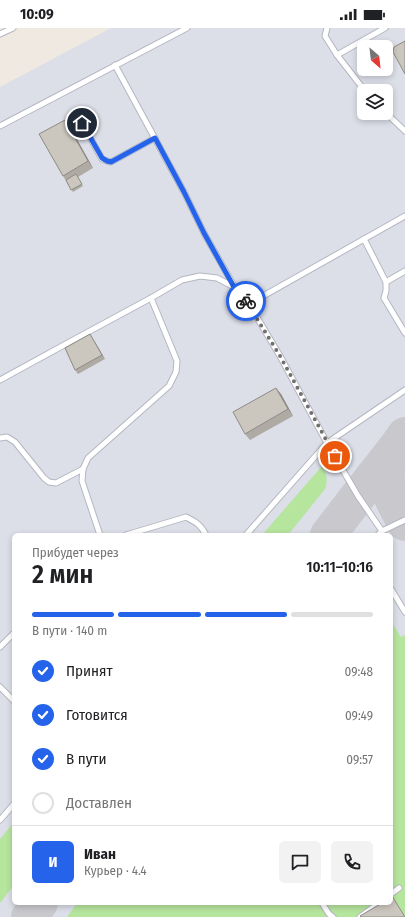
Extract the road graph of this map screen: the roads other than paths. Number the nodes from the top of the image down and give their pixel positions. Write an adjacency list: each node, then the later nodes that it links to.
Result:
1 (13, 28): 5 (lane)
2 (187, 28): 7 (lane)
3 (327, 28): 6 (lane)
4 (385, 28): 6 (lane)
5 (0, 34)
6 (337, 55): 8 (lane)
7 (115, 65): 11 (lane); 13 (lane)
8 (360, 84)
9 (393, 120): 12 (lane)
10 (82, 123): 13 (lane)
11 (0, 126)
12 (405, 131)
13 (155, 138): 18 (lane)
14 (405, 216): 15 (lane)
15 (364, 240): 17 (lane); 20 (lane)
16 (405, 272): 17 (lane)
17 (386, 282): 21 (lane)
18 (234, 287): 19 (lane); 20 (lane)
19 (151, 298): 22 (lane); 26 (lane)
20 (249, 304): 25 (lane)
21 (405, 333)
22 (0, 380)
23 (405, 390): 25 (lane)
24 (0, 438): 26 (lane)
25 (327, 443): 31 (lane); 32 (lane)
26 (83, 469): 28 (lane)
27 (405, 520): 32 (lane)
28 (99, 533)
29 (133, 533): 30 (lane)
30 (205, 533)
31 (248, 533)
32 (380, 533)
33 (393, 592): 34 (lane)
34 (405, 612)
35 (12, 635): 36 (lane)
36 (0, 647)
37 (0, 687): 38 (lane)
38 (12, 699)
39 (12, 806): 40 (lane)
40 (0, 820)
41 (399, 888): 42 (lane)
42 (393, 892)
43 (323, 905): 45 (lane)
44 (376, 905): 46 (lane)
45 (333, 917)
46 (360, 917)

